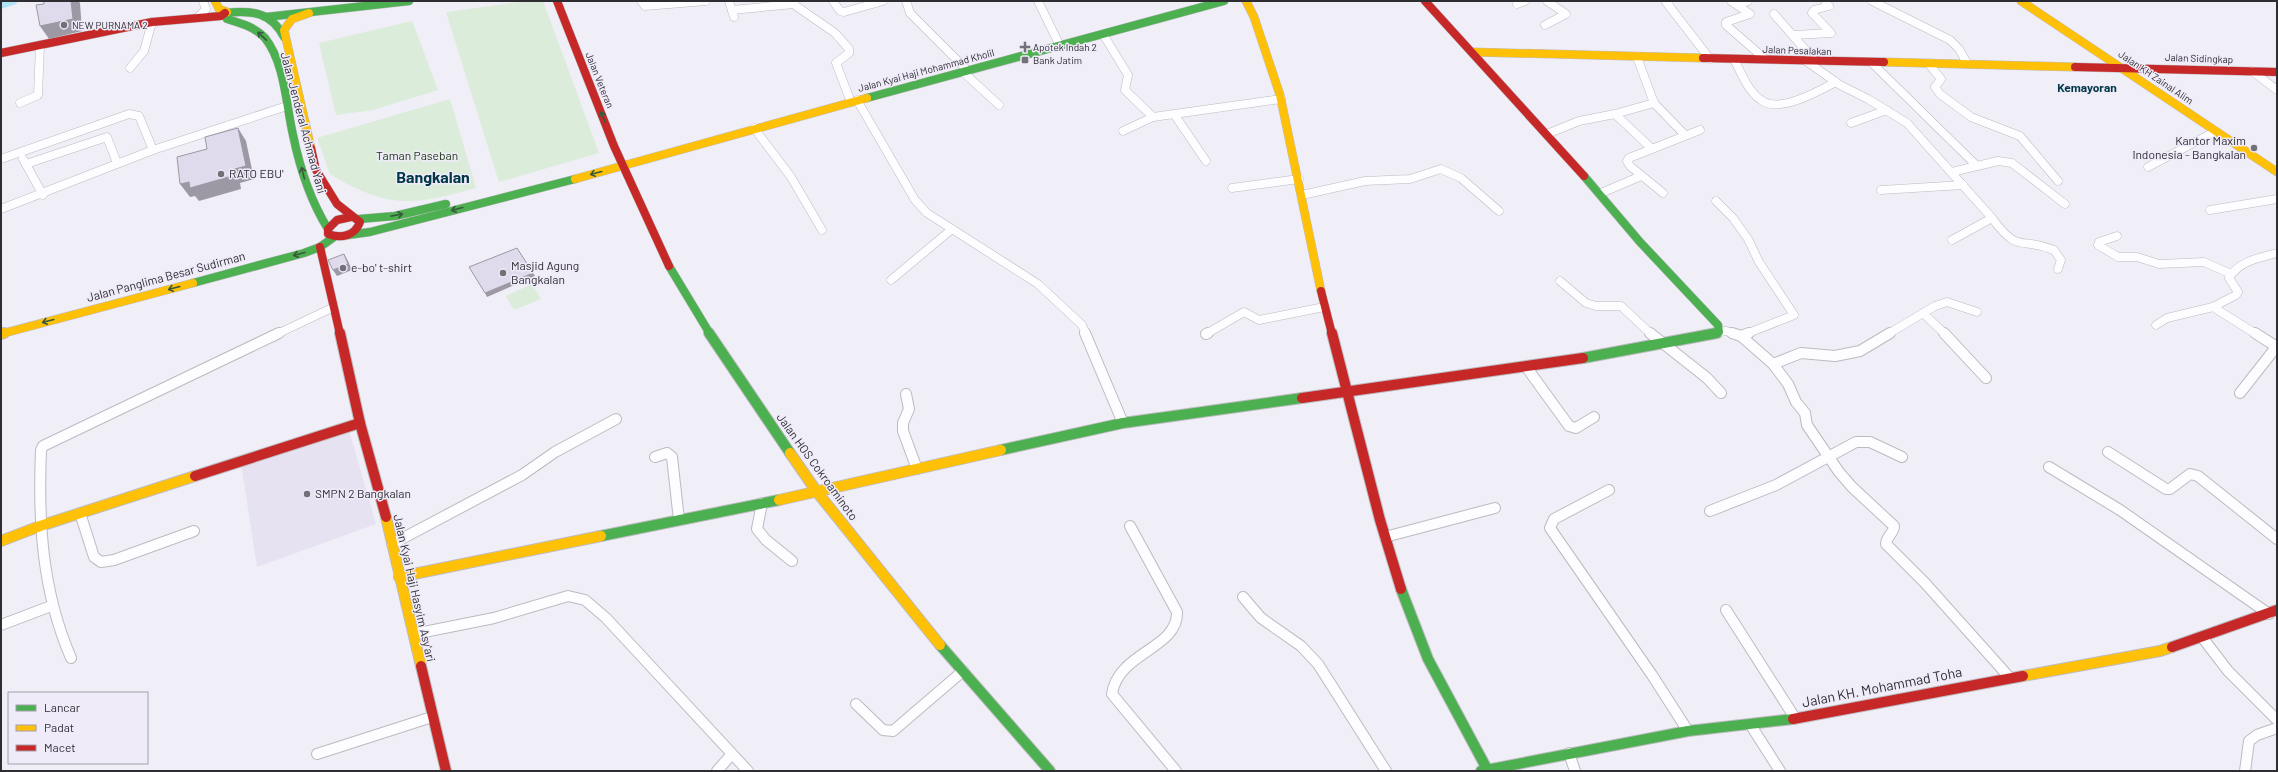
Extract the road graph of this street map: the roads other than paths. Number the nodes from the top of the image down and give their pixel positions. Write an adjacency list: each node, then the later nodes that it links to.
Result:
1 (203, 1): 31 (street)
2 (409, 1): 25 (street)
3 (556, 1): 81 (street, Jalan Veteran, one-way to 3)
4 (641, 1): 5 (street)
5 (706, 1)
6 (729, 1): 23 (street)
7 (833, 1): 8 (street)
8 (883, 1)
9 (906, 1): 54 (street)
10 (1038, 1): 39 (street)
11 (1224, 1): 35 (street, Jalan Kyai Haji Mohammad Kholil)
12 (1246, 1): 58 (street)
13 (1425, 1): 40 (street)
14 (1525, 1): 24 (street)
15 (1547, 1): 34 (street)
16 (1669, 1): 43 (street)
17 (1731, 1): 26 (street)
18 (1748, 1): 26 (street)
19 (1825, 1): 36 (street)
20 (1872, 1): 49 (street)
21 (2022, 1): 51 (street, Jalan KH Zainal Alim)
22 (215, 2): 30 (street)
23 (793, 3): 59 (street)
24 (1517, 4)
25 (346, 6): 27 (street); 28 (street)
26 (1738, 6): 45 (street)
27 (260, 12): 30 (street); 32 (street)
28 (308, 13): 32 (street); 37 (street)
29 (1774, 14): 36 (street)
30 (228, 15): 31 (street); 32 (street); 63 (street, Jalan Jenderal Achmad Yani, one-way to 30)
31 (199, 16): 33 (street)
32 (272, 17): 37 (street)
33 (152, 22): 38 (street); 52 (street)
34 (1545, 25)
35 (1103, 34): 39 (street, Jalan Kyai Haji Mohammad Kholil); 67 (street)
36 (1794, 36): 47 (street)
37 (285, 38): 104 (street, Jalan Jenderal Achmad Yani)
38 (40, 44): 41 (street); 60 (street)
39 (1060, 46): 54 (street, Jalan Kyai Haji Mohammad Kholil)
40 (1472, 52): 42 (street, Jalan Pesalakan); 73 (street)
41 (1, 53)
42 (1637, 57): 43 (street, Jalan Pesalakan); 61 (street)
43 (1710, 59): 44 (street, Jalan Pesalakan)
44 (1734, 59): 45 (street, Jalan Pesalakan); 56 (street)
45 (1765, 60): 46 (street, Jalan Pesalakan)
46 (1806, 61): 47 (street, Jalan Pesalakan); 56 (street)
47 (1815, 61): 48 (street, Jalan Pesalakan)
48 (1872, 63): 50 (street, Jalan Pesalakan); 83 (street)
49 (1967, 63): 50 (street, Jalan Pesalakan); 51 (street, Jalan Pesalakan)
50 (1928, 64): 89 (street)
51 (2120, 67): 53 (street, Jalan Sidingkap); 72 (street, Jalan KH Zainal Alim)
52 (130, 68)
53 (2252, 71): 55 (street, Jalan Sidingkap); 57 (street)
54 (966, 72): 59 (street, Jalan Kyai Haji Mohammad Kholil); 62 (street)
55 (2277, 72)
56 (1836, 82): 64 (street)
57 (2277, 90)
58 (1281, 99): 65 (street); 88 (street)
59 (854, 101): 69 (street, Jalan Kyai Haji Mohammad Kholil); 107 (street)
60 (20, 103)
61 (1654, 103): 66 (street); 74 (street)
62 (998, 105)
63 (287, 106): 76 (street); 106 (street, Jalan Jenderal Achmad Yani, one-way to 63)
64 (1887, 110): 68 (street); 85 (street)
65 (1174, 114): 67 (street); 79 (street)
66 (1615, 114): 73 (street); 75 (street)
67 (1153, 117): 70 (street)
68 (1851, 123)
69 (754, 128): 81 (street, Jalan Kyai Haji Mohammad Kholil); 108 (street)
70 (1123, 130)
71 (1700, 130): 74 (street)
72 (2216, 131): 84 (street); 86 (street, Jalan KH Zainal Alim)
73 (1547, 134): 94 (street)
74 (1685, 135): 75 (street)
75 (1651, 148): 87 (street)
76 (153, 150): 77 (street); 80 (street)
77 (19, 152): 78 (street); 82 (street)
78 (1, 159)
79 (1206, 161)
80 (117, 163): 82 (street); 95 (street)
81 (621, 163): 97 (street, Jalan Kyai Haji Mohammad Kholil); 149 (street, Jalan HOS Cokroaminoto)
82 (26, 164): 95 (street)
83 (1977, 166): 85 (street); 100 (street)
84 (2148, 166)
85 (1952, 172): 90 (street)
86 (2277, 172)
87 (1641, 176): 93 (street); 94 (street)
88 (1299, 179): 91 (street); 96 (street)
89 (2058, 181)
90 (1963, 185): 92 (street); 105 (street)
91 (1232, 188)
92 (1881, 190)
93 (1663, 193)
94 (1599, 194): 125 (street)
95 (43, 195): 101 (street)
96 (1302, 195): 103 (street); 121 (street)
97 (482, 198): 104 (street, one-way to 97); 109 (street, one-way to 109)
98 (2277, 199): 102 (street)
99 (1716, 201): 128 (street)
100 (2065, 204)
101 (1, 209)
102 (2210, 210)
103 (1499, 211)
104 (355, 218): 106 (street); 109 (street)
105 (1992, 218): 112 (street); 115 (street)
106 (328, 229): 111 (street, Jalan Jenderal Achmad Yani)
107 (952, 229): 117 (street); 140 (street)
108 (822, 230)
109 (348, 236): 111 (street)
110 (2117, 236): 116 (street)
111 (334, 237): 113 (street, Jalan Panglima Besar Sudirman)
112 (1952, 240)
113 (320, 246): 119 (street, Jalan Kyai Haji Hasyim Asy'ari); 126 (street, Jalan Panglima Besar Sudirman, one-way to 126)
114 (2277, 253): 116 (street)
115 (2058, 269)
116 (2231, 274): 120 (street)
117 (891, 280)
118 (1560, 281): 129 (street)
119 (334, 306): 141 (street, Jalan Kyai Haji Hasyim Asy'ari); 155 (street)
120 (2214, 306): 124 (street); 130 (street)
121 (1324, 307): 127 (street); 134 (street)
122 (1977, 312): 123 (street)
123 (1924, 314): 131 (street); 133 (street)
124 (2156, 325)
125 (1719, 332): 128 (street); 129 (street)
126 (1, 334)
127 (1206, 334)
128 (1741, 336): 131 (street)
129 (1660, 343): 132 (street); 135 (street)
130 (2277, 347): 136 (street)
131 (1773, 364): 145 (street)
132 (1527, 368): 134 (street); 138 (street)
133 (1986, 378)
134 (1348, 393): 140 (street); 158 (street)
135 (1721, 393)
136 (2240, 393)
137 (906, 394): 147 (street)
138 (1594, 417)
139 (616, 418): 161 (street)
140 (1122, 423): 147 (street)
141 (360, 424): 153 (street); 161 (street, Jalan Kyai Haji Hasyim Asy'ari)
142 (2108, 452): 160 (street)
143 (655, 457): 154 (street)
144 (1902, 457): 145 (street)
145 (1829, 458): 152 (street); 173 (street)
146 (2049, 468): 167 (street)
147 (917, 469): 149 (street)
148 (1609, 490): 180 (street)
149 (818, 492): 150 (street); 172 (street, Jalan HOS Cokroaminoto)
150 (762, 503): 154 (street); 162 (street)
151 (1495, 508): 158 (street)
152 (1710, 511)
153 (80, 513): 155 (street); 157 (street)
154 (679, 520): 163 (street)
155 (40, 526): 159 (street); 165 (street)
156 (1130, 526): 189 (street)
157 (194, 531)
158 (1385, 537): 184 (street)
159 (1, 540)
160 (2277, 540)
161 (392, 544): 163 (street, Jalan Kyai Haji Hasyim Asy'ari)
162 (792, 561)
163 (399, 577): 169 (street, Jalan Kyai Haji Hasyim Asy'ari)
164 (1243, 597): 190 (street)
165 (52, 606): 168 (street); 171 (street)
166 (1726, 610): 176 (street)
167 (2273, 612): 170 (street, Jalan KH. Mohammad Toha)
168 (1, 625)
169 (414, 634): 175 (street, Jalan Kyai Haji Hasyim Asy'ari); 183 (street)
170 (2202, 637): 173 (street, Jalan KH. Mohammad Toha); 177 (street)
171 (71, 658)
172 (963, 671): 174 (street); 188 (street, Jalan HOS Cokroaminoto)
173 (2010, 678): 176 (street, Jalan KH. Mohammad Toha)
174 (856, 704)
175 (432, 717): 182 (street); 185 (street, Jalan Kyai Haji Hasyim Asy'ari)
176 (1795, 718): 178 (street, Jalan KH. Mohammad Toha)
177 (2277, 720)
178 (1750, 724): 180 (street, Jalan KH. Mohammad Toha); 192 (street)
179 (2277, 728): 193 (street)
180 (1688, 731): 181 (street, Jalan KH. Mohammad Toha)
181 (1569, 753): 184 (street, Jalan KH. Mohammad Toha); 191 (street)
182 (318, 754)
183 (731, 755): 186 (street); 187 (street)
184 (1485, 770)
185 (446, 771)
186 (716, 771)
187 (748, 771)
188 (1050, 771)
189 (1176, 771)
190 (1386, 771)
191 (1575, 771)
192 (1780, 771)
193 (2245, 771)

